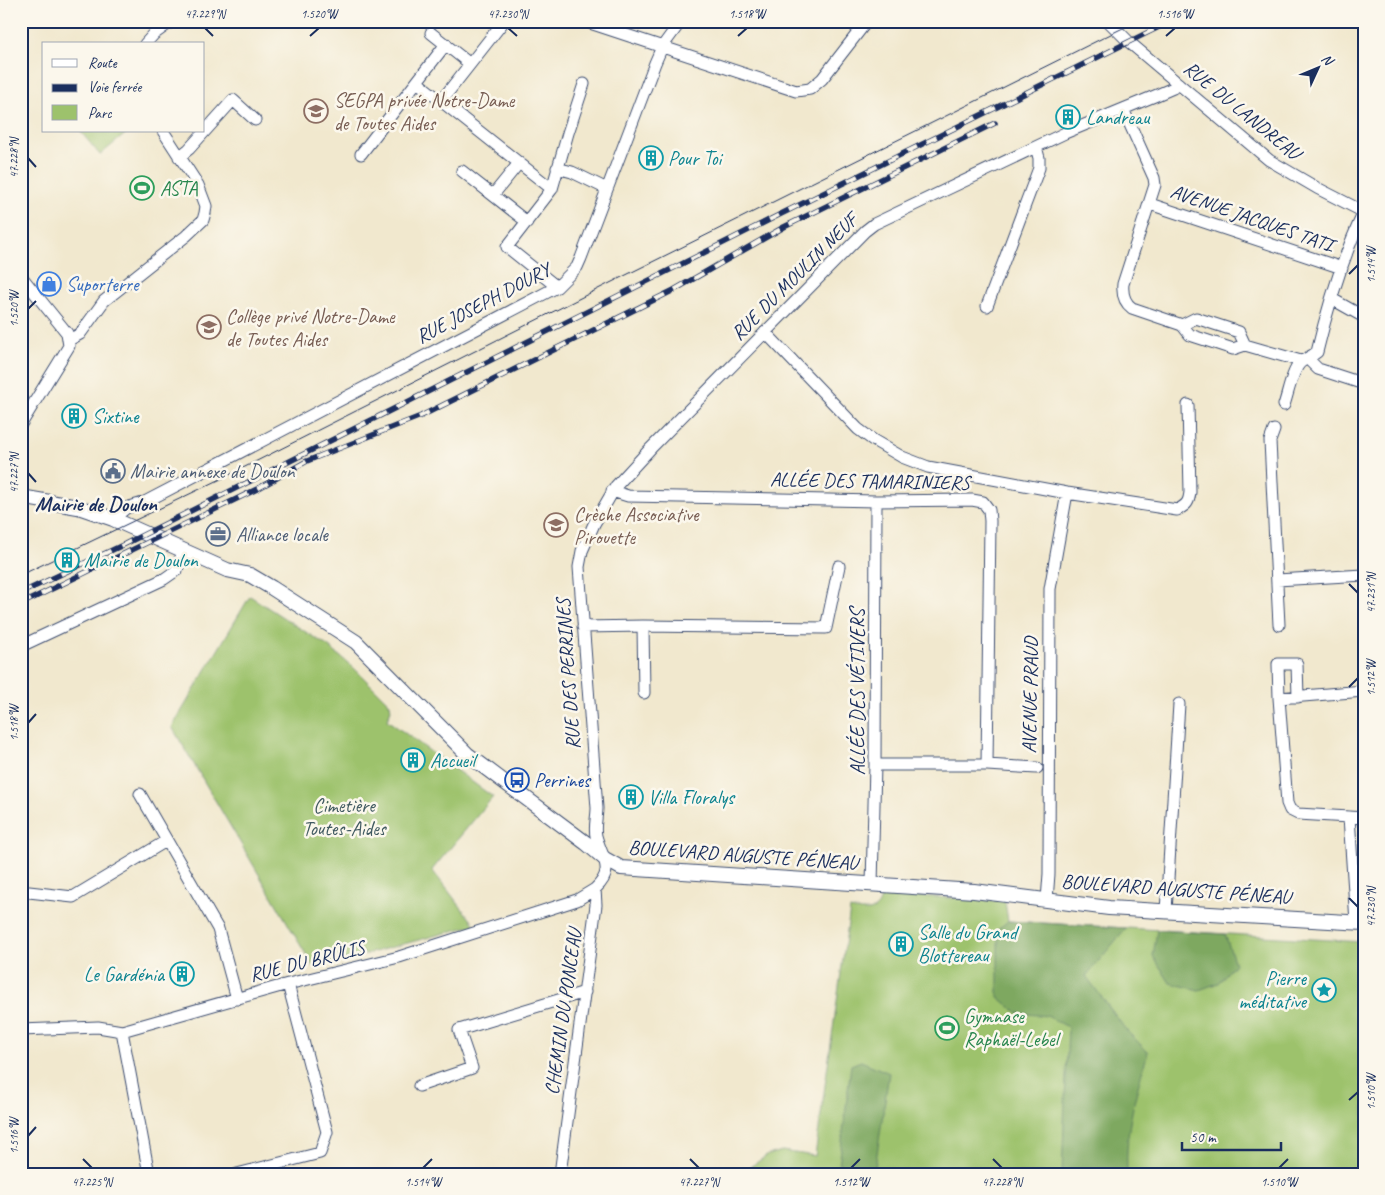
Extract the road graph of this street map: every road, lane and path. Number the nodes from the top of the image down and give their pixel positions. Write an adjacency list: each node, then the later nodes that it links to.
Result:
1 (172, 21): 8 (street)
2 (504, 21): 11 (street)
3 (584, 21): 10 (street)
4 (681, 21): 10 (street, RUE JOSEPH DOURY)
5 (867, 21): 10 (street)
6 (1108, 21): 13 (street, RUE DU LANDREAU)
7 (432, 33): 9 (street)
8 (147, 42)
9 (446, 44): 11 (street); 12 (street)
10 (662, 47): 28 (street, RUE JOSEPH DOURY)
11 (470, 64): 15 (street)
12 (417, 82): 15 (street); 22 (street)
13 (1178, 83): 16 (street, RUE DU MOULIN NEUF); 31 (street, RUE DU LANDREAU)
14 (584, 84): 25 (street)
15 (441, 101): 24 (street)
16 (1123, 109): 21 (street, RUE DU MOULIN NEUF); 30 (street)
17 (255, 120): 18 (street)
18 (205, 131)
19 (164, 132): 23 (street)
20 (204, 132): 23 (street)
21 (1036, 147): 37 (street); 40 (street, RUE DU MOULIN NEUF)
22 (361, 154)
23 (180, 157): 41 (street)
24 (519, 163): 27 (street); 29 (street)
25 (557, 168): 27 (street); 28 (street)
26 (462, 171): 29 (street)
27 (552, 189): 32 (street)
28 (607, 189): 35 (street, RUE JOSEPH DOURY)
29 (493, 196): 32 (street)
30 (1150, 204): 33 (street, AVENUE JACQUES TATI); 39 (street)
31 (1364, 212): 33 (street)
32 (526, 222): 35 (street)
33 (1342, 268): 36 (street)
34 (21, 276): 41 (street)
35 (557, 287): 53 (street, RUE JOSEPH DOURY)
36 (1332, 299): 38 (street); 43 (street)
37 (986, 306)
38 (1364, 317)
39 (1182, 324): 42 (street); 42 (street)
40 (765, 332): 49 (street, RUE DU MOULIN NEUF); 50 (street)
41 (69, 340): 47 (street)
42 (1246, 345): 43 (street)
43 (1305, 360): 44 (street); 46 (street)
44 (1364, 384)
45 (1188, 405): 50 (street)
46 (1284, 405)
47 (21, 424)
48 (1274, 430): 57 (street)
49 (612, 491): 52 (street, ALLÉE DES TAMARINIERS); 60 (street, RUE DES PERRINES)
50 (1067, 493): 79 (street, AVENUE PRAUD)
51 (21, 497): 53 (street, BOULEVARD AUGUSTE PÉNEAU)
52 (876, 501): 67 (street, ALLÉE DES VÉTIVERS); 68 (street, ALLÉE DES TAMARINIERS)
53 (113, 519): 54 (street, BOULEVARD AUGUSTE PÉNEAU)
54 (183, 551): 61 (street); 75 (street, BOULEVARD AUGUSTE PÉNEAU)
55 (839, 566): 59 (street)
56 (1364, 575): 57 (street)
57 (1277, 580): 58 (street)
58 (1279, 625)
59 (643, 626): 60 (street); 63 (street)
60 (583, 627): 75 (street, RUE DES PERRINES)
61 (21, 646)
62 (1364, 691): 64 (street)
63 (644, 693)
64 (1298, 697): 65 (street); 65 (street)
65 (1280, 698): 71 (street)
66 (1178, 704): 80 (street)
67 (875, 765): 68 (street); 76 (street, ALLÉE DES VÉTIVERS)
68 (987, 766): 69 (street)
69 (1037, 768)
70 (140, 794): 73 (street)
71 (1349, 818): 72 (street); 74 (street)
72 (1364, 818)
73 (166, 841): 78 (street); 84 (street)
74 (1358, 851): 81 (street)
75 (605, 859): 76 (street, BOULEVARD AUGUSTE PÉNEAU); 77 (street, CHEMIN DU PONCEAU)
76 (872, 884): 79 (street, BOULEVARD AUGUSTE PÉNEAU)
77 (595, 890): 82 (street, RUE DU BRÛLIS); 83 (street, CHEMIN DU PONCEAU)
78 (29, 892)
79 (1047, 900): 80 (street, BOULEVARD AUGUSTE PÉNEAU)
80 (1166, 911): 81 (street, BOULEVARD AUGUSTE PÉNEAU)
81 (1360, 922)
82 (288, 984): 84 (street, RUE DU BRÛLIS); 89 (street)
83 (585, 992): 87 (street); 90 (street, CHEMIN DU PONCEAU)
84 (237, 998): 86 (street, RUE DU BRÛLIS)
85 (21, 1030): 86 (street, RUE DU BRÛLIS)
86 (122, 1031): 88 (street)
87 (419, 1086)
88 (149, 1174)
89 (236, 1174)
90 (560, 1174)

